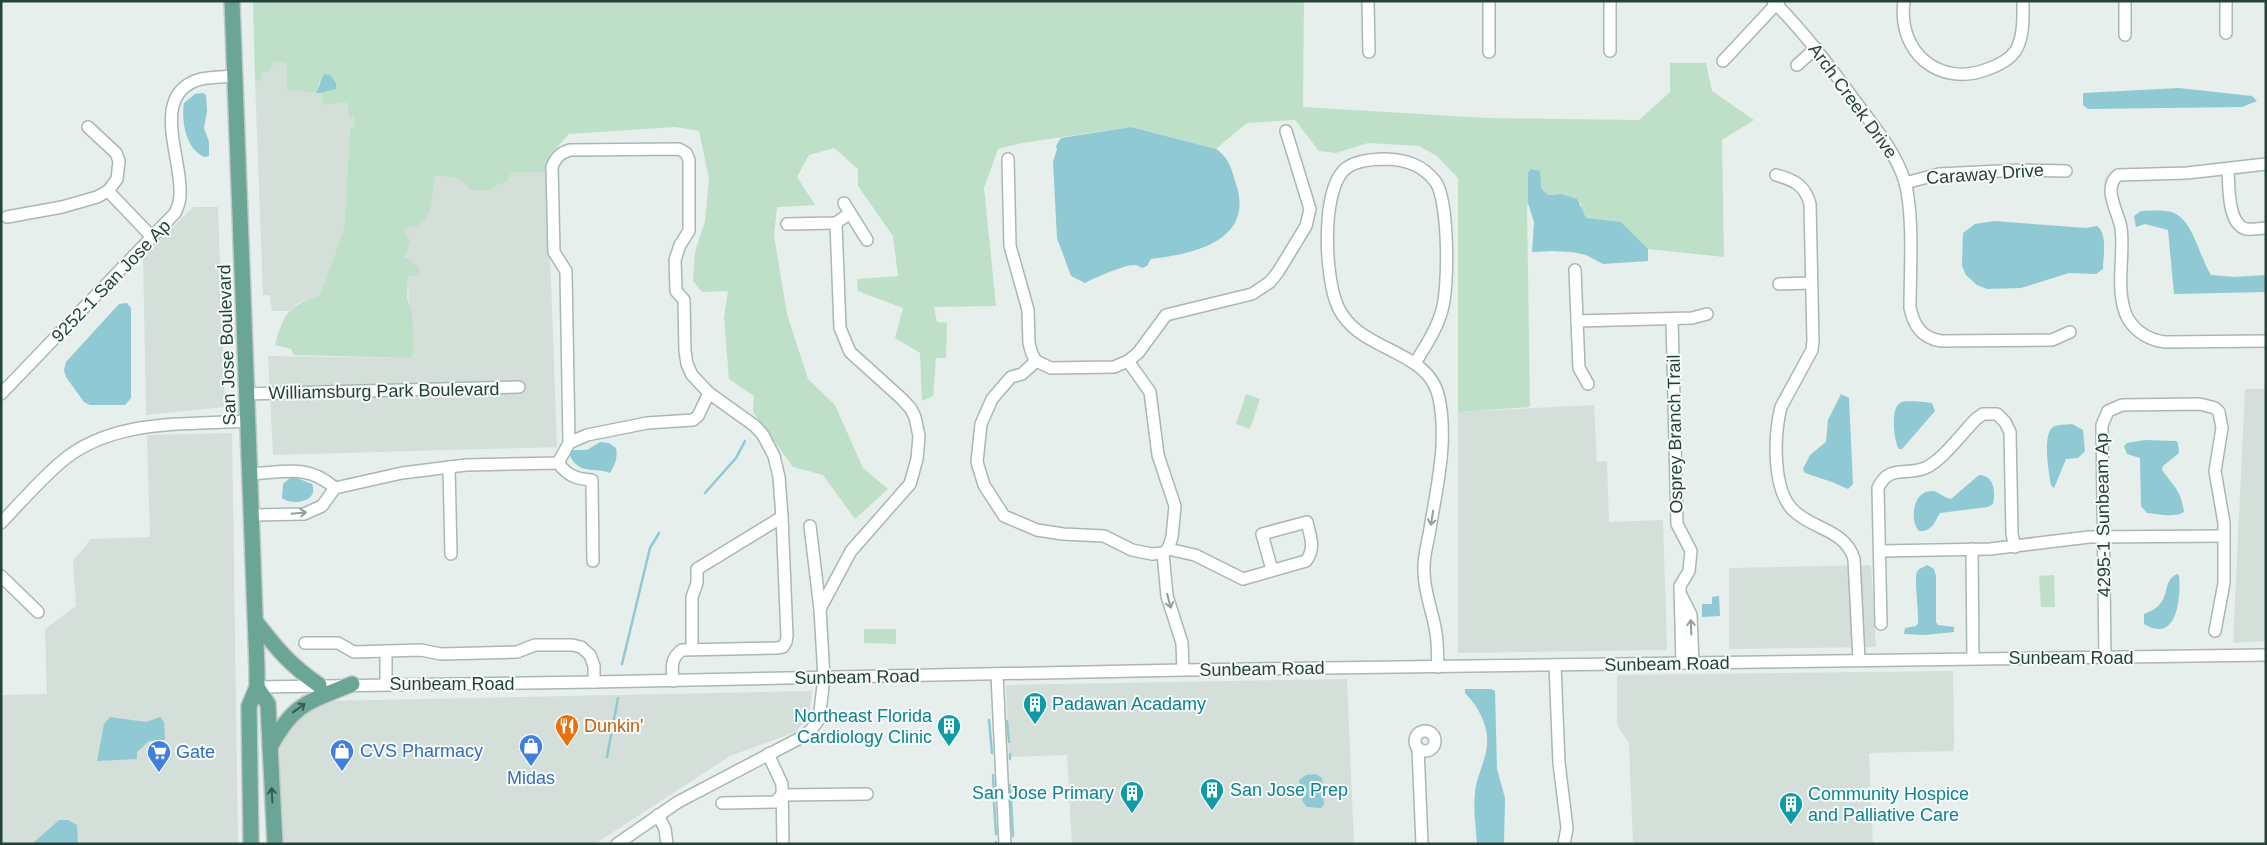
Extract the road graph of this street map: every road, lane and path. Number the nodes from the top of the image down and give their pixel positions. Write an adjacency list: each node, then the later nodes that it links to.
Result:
1 (232, 1): 18 (main road, San Jose Boulevard)
2 (1368, 1): 14 (street)
3 (1489, 1): 15 (street)
4 (1610, 1): 13 (street)
5 (1904, 1): 6 (street)
6 (2023, 1)
7 (2125, 1): 11 (street)
8 (2226, 1): 10 (street)
9 (1776, 2): 12 (street, Arch Creek Drive); 16 (street)
10 (2226, 33)
11 (2125, 35)
12 (1816, 48): 17 (street); 26 (street, Arch Creek Drive)
13 (1610, 50)
14 (1369, 52)
15 (1490, 52)
16 (1722, 60)
17 (1797, 65)
18 (235, 76): 34 (street, 9252-1 San Jose Ap); 51 (main road, San Jose Boulevard)
19 (88, 127): 27 (street)
20 (1286, 131): 28 (street)
21 (1008, 159): 44 (street)
22 (2266, 164): 23 (street)
23 (2228, 169): 33 (street); 43 (street)
24 (2066, 171): 26 (street, Caraway Drive)
25 (1776, 175): 37 (street)
26 (1905, 183): 42 (street, Arch Creek Drive)
27 (108, 191): 30 (street); 34 (street)
28 (1310, 209): 29 (street); 45 (street)
29 (1328, 212): 46 (street); 46 (street)
30 (7, 217)
31 (836, 223): 32 (street); 35 (street); 72 (street)
32 (787, 224)
33 (2266, 228)
34 (153, 238): 50 (street, 9252-1 San Jose Ap)
35 (867, 240)
36 (1576, 270): 41 (street)
37 (1811, 283): 38 (street); 83 (street)
38 (1779, 284)
39 (1707, 314): 40 (street)
40 (1672, 319): 41 (street); 84 (street, Osprey Branch Trail)
41 (1577, 321): 47 (street)
42 (2070, 332)
43 (2266, 341)
44 (1036, 361): 45 (street); 67 (street)
45 (1128, 361): 67 (street)
46 (1415, 363): 87 (street, one-way to 87)
47 (1588, 384)
48 (519, 387): 51 (street, Williamsburg Park Boulevard)
49 (709, 393): 53 (street); 53 (street); 59 (street)
50 (1, 394)
51 (248, 394): 52 (main road, San Jose Boulevard)
52 (249, 421): 56 (main road, San Jose Boulevard); 60 (street)
53 (569, 443): 54 (street)
54 (558, 463): 55 (street); 69 (street)
55 (449, 467): 57 (street); 68 (street)
56 (251, 474): 57 (street); 58 (main road, San Jose Boulevard)
57 (335, 488): 58 (street, one-way to 57)
58 (253, 515): 74 (main road, San Jose Boulevard)
59 (782, 516): 78 (street); 78 (street)
60 (1, 523)
61 (810, 526): 72 (street)
62 (2103, 536): 63 (street); 63 (street, 4295-1 Sunbeam Ap); 64 (street); 81 (street, 4295-1 Sunbeam Ap)
63 (2224, 536): 76 (street, 4295-1 Sunbeam Ap)
64 (2014, 548): 65 (street); 66 (street)
65 (1972, 549): 66 (street); 82 (street)
66 (1880, 550): 75 (street)
67 (1165, 551): 70 (street); 85 (street, one-way to 85)
68 (451, 554)
69 (593, 561)
70 (1272, 570): 70 (street)
71 (1, 576): 73 (street)
72 (820, 609): 89 (street)
73 (38, 612)
74 (256, 622): 94 (main road); 95 (main road, San Jose Boulevard)
75 (1881, 624)
76 (2215, 632)
77 (305, 643): 79 (street)
78 (692, 649): 90 (street)
79 (386, 651): 91 (street); 93 (street)
80 (2266, 655): 81 (street, Sunbeam Road)
81 (2105, 658): 82 (street, Sunbeam Road)
82 (1973, 659): 83 (street, Sunbeam Road)
83 (1858, 660): 84 (street, Sunbeam Road)
84 (1687, 663): 86 (street, Sunbeam Road)
85 (1182, 665): 87 (street, Sunbeam Road); 88 (street, Sunbeam Road)
86 (1556, 665): 87 (street, Sunbeam Road); 110 (street)
87 (1438, 667)
88 (997, 674): 89 (street, Sunbeam Road); 108 (street)
89 (824, 678): 90 (street, Sunbeam Road); 98 (street)
90 (672, 681): 91 (street, Sunbeam Road)
91 (594, 682): 93 (street, Sunbeam Road)
92 (352, 684): 93 (street, Sunbeam Road); 94 (street, Sunbeam Road); 96 (main road, one-way to 92)
93 (386, 684)
94 (319, 685): 95 (street, Sunbeam Road)
95 (258, 687): 96 (main road, San Jose Boulevard); 103 (main road, San Jose Boulevard)
96 (270, 747): 104 (main road, San Jose Boulevard, one-way to 96)
97 (1418, 748): 109 (street)
98 (768, 754): 100 (street); 102 (street)
99 (867, 794): 100 (street)
100 (782, 795): 101 (street); 107 (street)
101 (722, 803)
102 (658, 816): 105 (street); 106 (street)
103 (250, 844)
104 (274, 844)
105 (617, 844)
106 (667, 844)
107 (783, 844)
108 (1005, 844)
109 (1422, 844)
110 (1564, 844)

